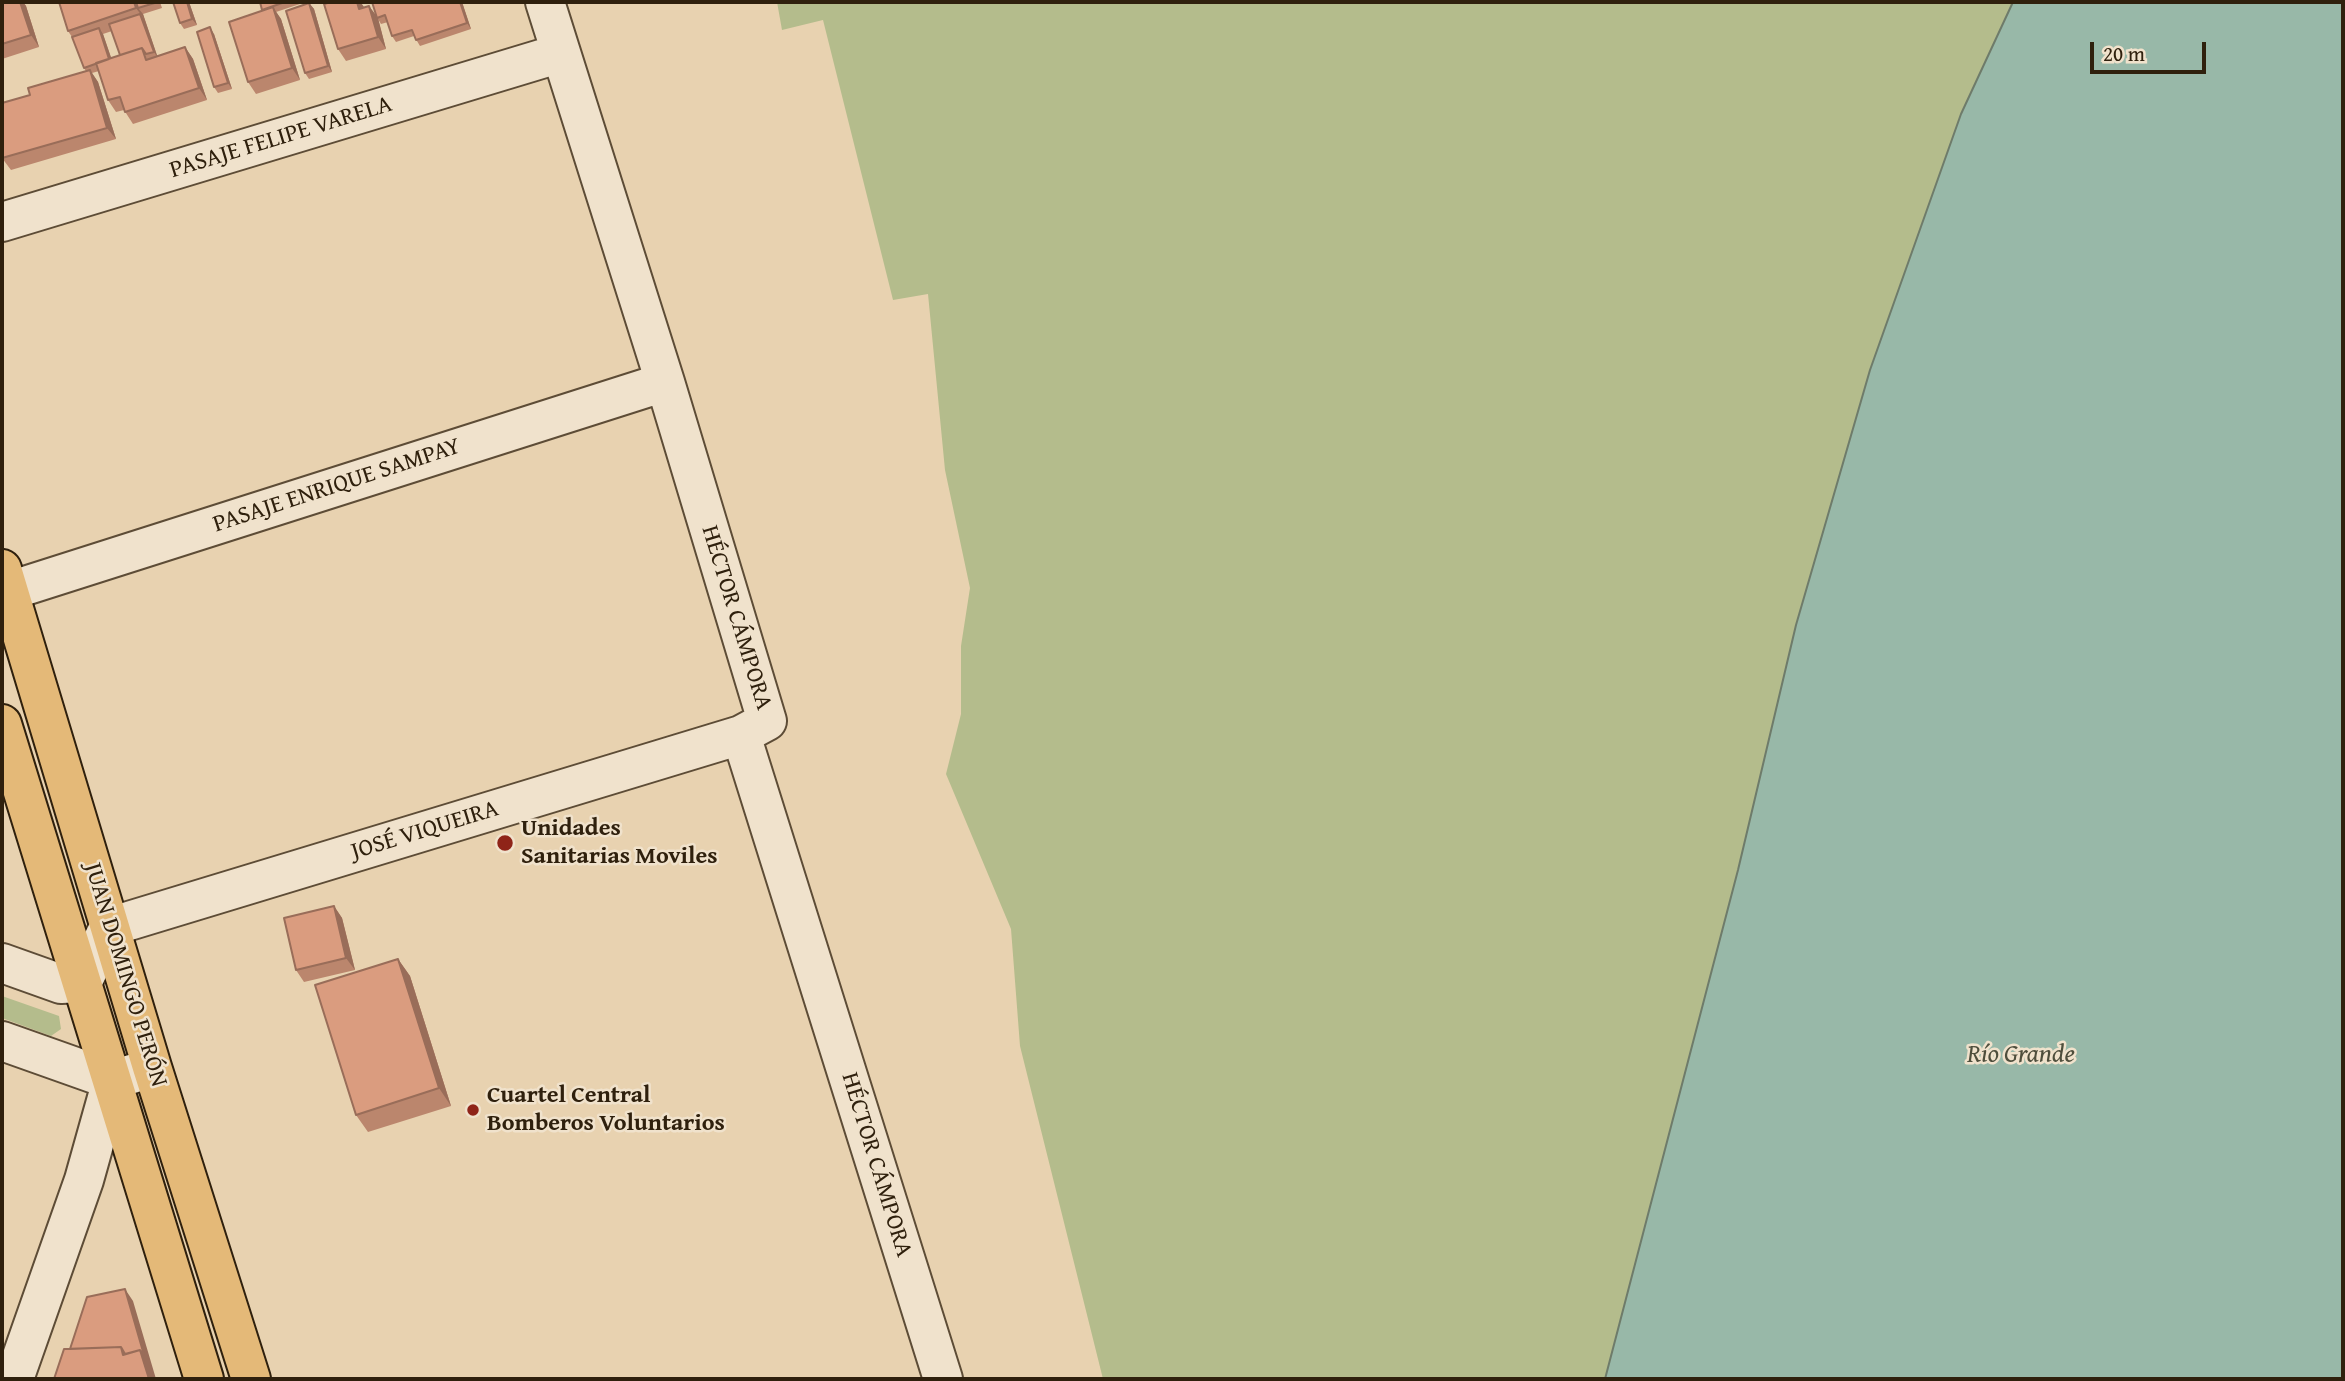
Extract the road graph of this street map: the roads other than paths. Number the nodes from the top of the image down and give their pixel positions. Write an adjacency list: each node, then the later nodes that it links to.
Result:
1 (545, 2): 2 (street, HÉCTOR CÁMPORA)
2 (561, 54): 3 (street, PASAJE FELIPE VARELA); 4 (street, HÉCTOR CÁMPORA)
3 (2, 222)
4 (666, 382): 5 (street, PASAJE ENRIQUE SAMPAY); 7 (street, HÉCTOR CÁMPORA)
5 (5, 580): 8 (main road, JUAN DOMINGO PERÓN)
6 (2, 724): 10 (main road, JUAN DOMINGO PERÓN)
7 (741, 736): 8 (street, JOSÉ VIQUEIRA); 17 (street, HÉCTOR CÁMPORA)
8 (109, 927): 10 (street); 12 (main road, JUAN DOMINGO PERÓN)
9 (2, 962): 10 (street)
10 (82, 983): 13 (main road, JUAN DOMINGO PERÓN)
11 (2, 1041): 13 (street)
12 (152, 1067): 13 (street); 16 (main road, JUAN DOMINGO PERÓN)
13 (112, 1080): 14 (street); 15 (main road, JUAN DOMINGO PERÓN)
14 (14, 1379)
15 (204, 1379)
16 (251, 1379)
17 (943, 1379)

